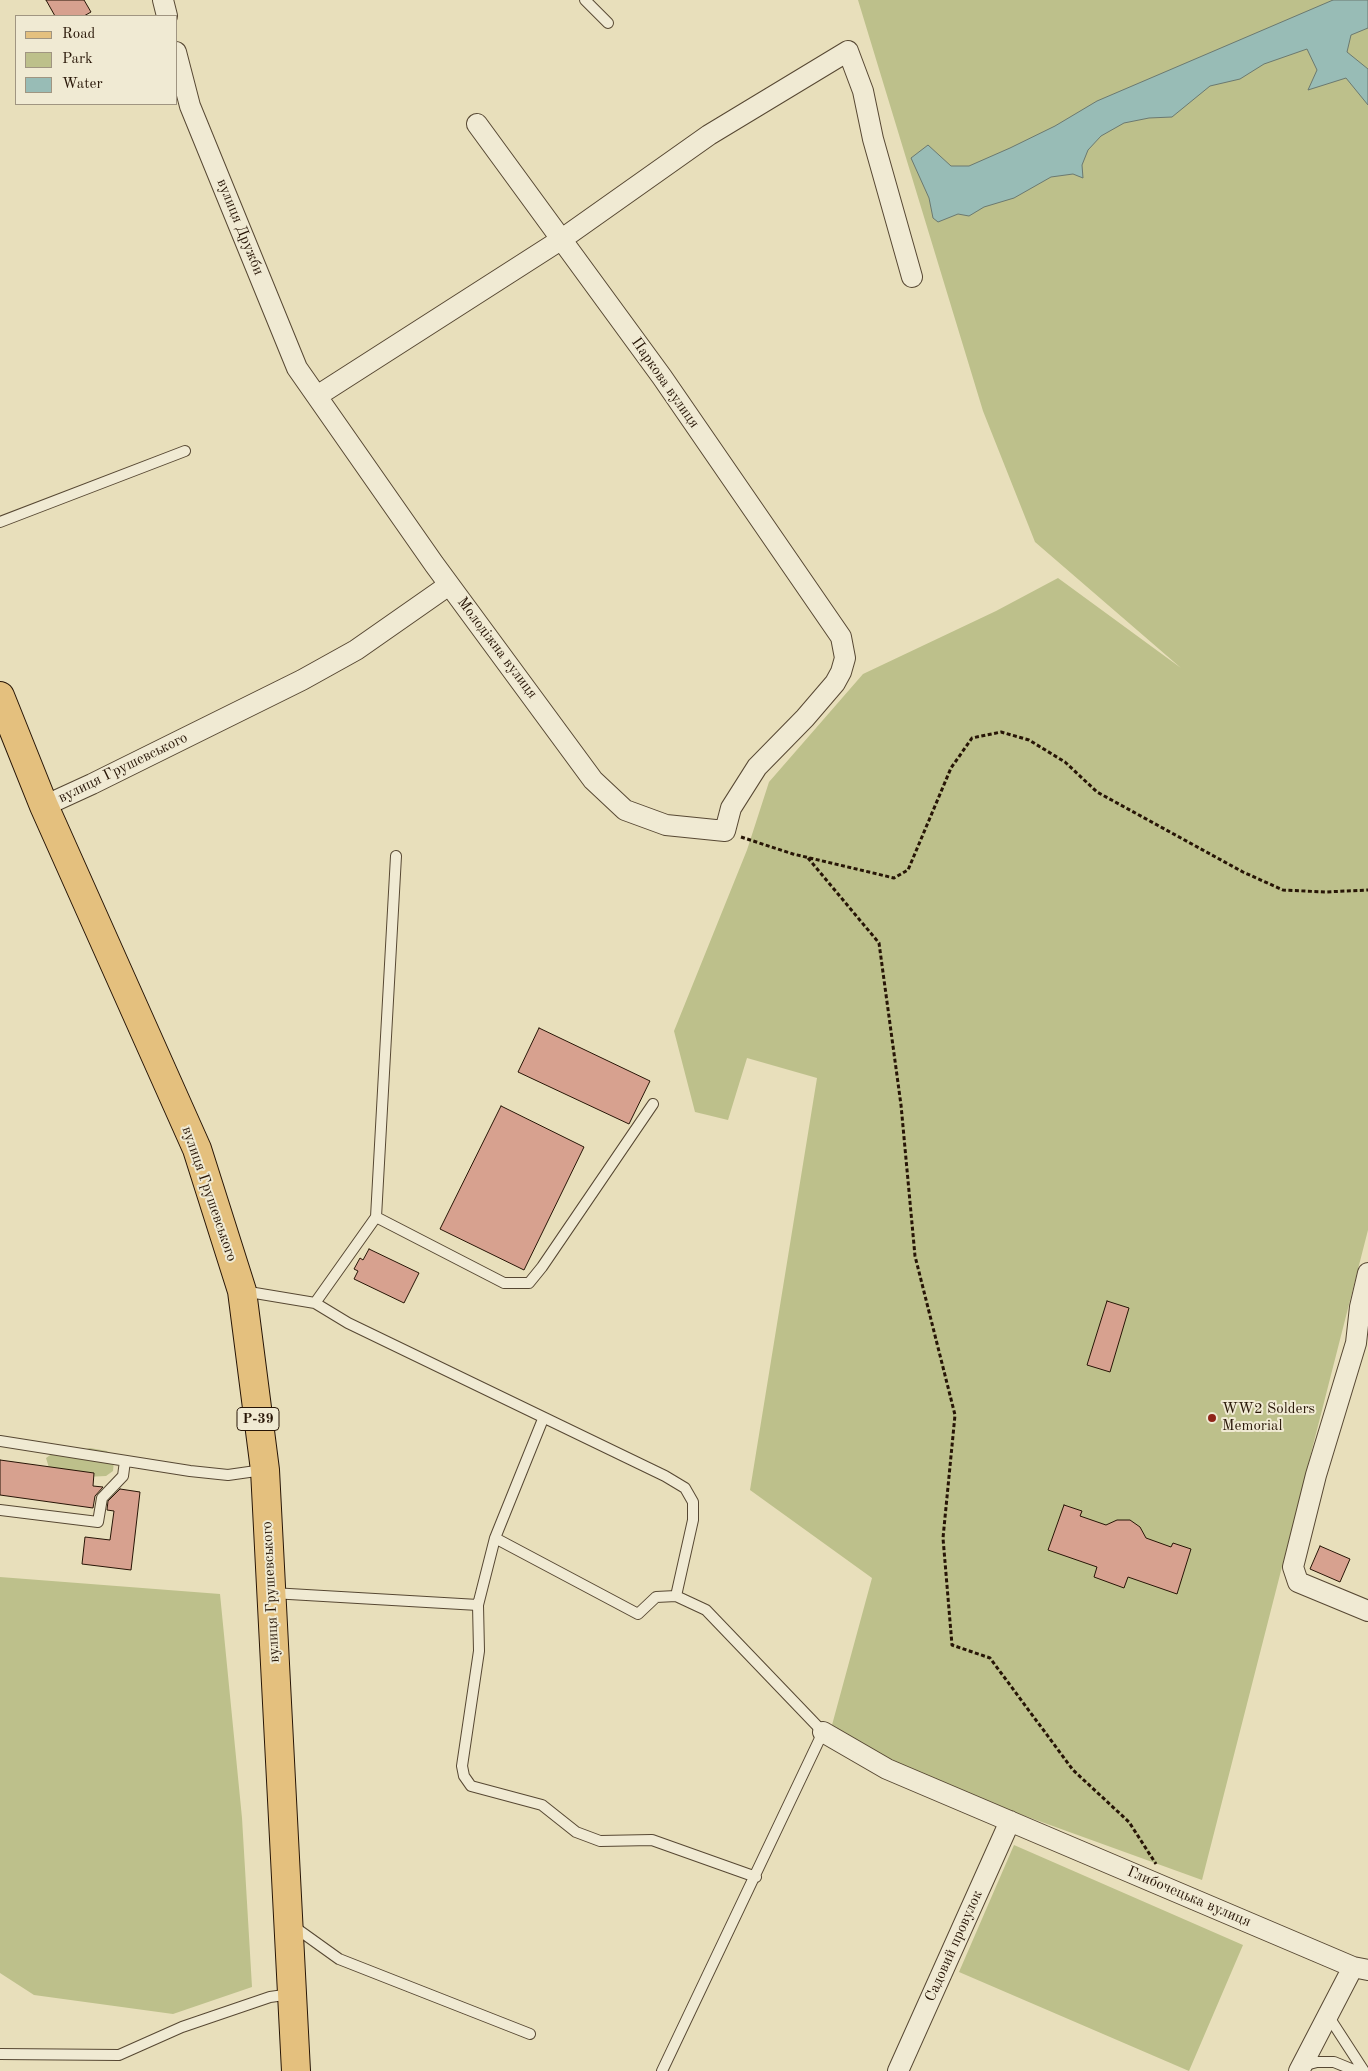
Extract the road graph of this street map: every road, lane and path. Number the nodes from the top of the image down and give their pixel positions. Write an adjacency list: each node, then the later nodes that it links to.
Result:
1 (163, 0): 3 (street)
2 (585, 0): 4 (lane)
3 (167, 15)
4 (608, 23)
5 (178, 60): 9 (street, вулиця Дружби)
6 (477, 124): 7 (street, Паркова вулиця)
7 (562, 238): 8 (street); 9 (street); 15 (street, Паркова вулиця)
8 (912, 277)
9 (316, 396): 12 (street, Молодіжна вулиця)
10 (185, 451): 11 (lane)
11 (0, 522)
12 (449, 585): 14 (street, вулиця Грушевського); 15 (street, Молодіжна вулиця)
13 (0, 696): 14 (main road, Р-39)
14 (44, 806): 22 (main road, вулиця Грушевського / Р-39)
15 (725, 831): 17 (path)
16 (396, 856): 20 (lane)
17 (808, 858): 18 (path); 38 (path)
18 (1368, 890)
19 (653, 1104): 20 (lane)
20 (376, 1217): 23 (lane)
21 (1368, 1273): 24 (street)
22 (242, 1291): 23 (lane); 28 (main road, вулиця Грушевського / Р-39)
23 (315, 1303): 25 (lane)
24 (1362, 1345): 34 (street)
25 (543, 1419): 30 (lane); 32 (lane)
26 (0, 1441): 27 (lane)
27 (125, 1461): 28 (lane); 29 (lane)
28 (265, 1470): 31 (main road, вулиця Грушевського / Р-39)
29 (0, 1510)
30 (495, 1538): 32 (lane); 33 (lane)
31 (270, 1593): 33 (lane); 39 (main road, вулиця Грушевського / Р-39)
32 (676, 1596): 35 (lane)
33 (478, 1605): 37 (lane)
34 (1368, 1611)
35 (823, 1732): 36 (street, Глибочецька вулиця); 37 (lane)
36 (1010, 1821): 38 (street, Глибочецька вулиця); 48 (street, Садовий провулок)
37 (756, 1877): 47 (lane)
38 (1173, 1890): 40 (street, Глибочецька вулиця)
39 (288, 1924): 41 (main road, вулиця Грушевського / Р-39); 43 (lane)
40 (1360, 1968): 42 (street)
41 (292, 1994): 44 (lane); 46 (main road, вулиця Грушевського / Р-39)
42 (1327, 2014): 45 (street); 50 (lane)
43 (530, 2034)
44 (0, 2054)
45 (1300, 2069): 49 (lane)
46 (296, 2071)
47 (662, 2071)
48 (898, 2071)
49 (1356, 2071)
50 (1364, 2071)

